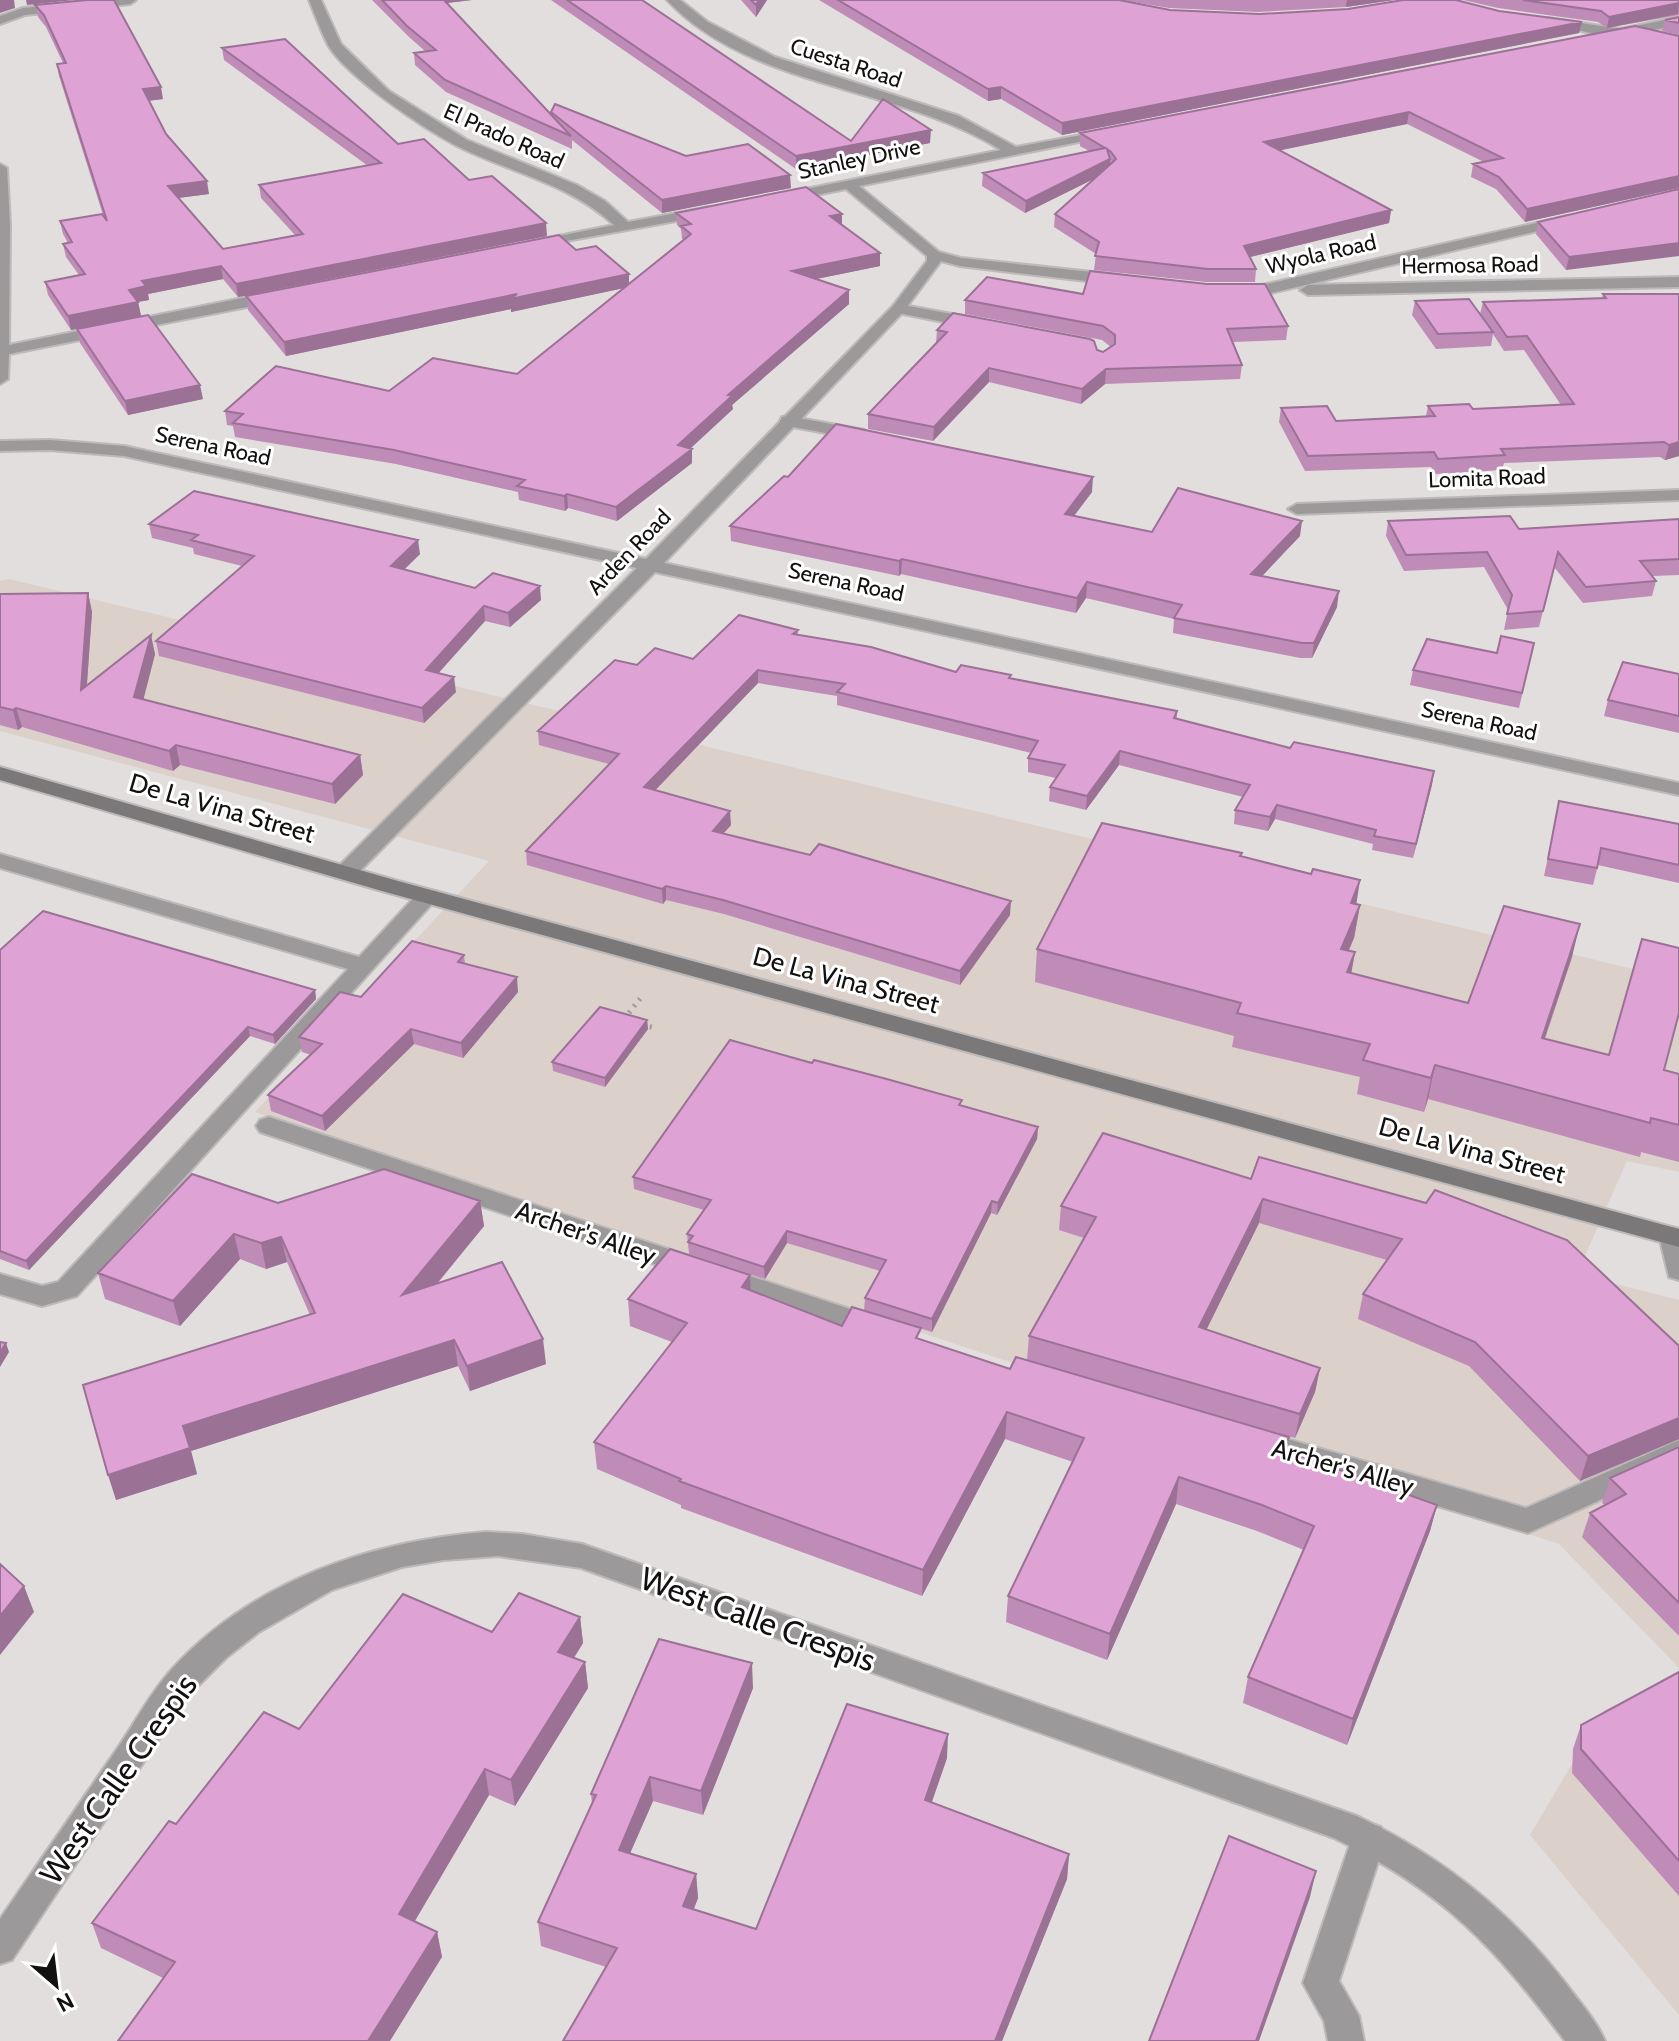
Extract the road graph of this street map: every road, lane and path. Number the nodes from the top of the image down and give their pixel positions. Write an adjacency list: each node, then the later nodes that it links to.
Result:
1 (130, 0): 4 (street)
2 (315, 0): 17 (street, El Prado Road)
3 (673, 0): 11 (street, Cuesta Road)
4 (0, 20)
5 (1541, 21): 7 (street)
6 (1679, 21): 7 (street)
7 (1625, 32): 8 (street); 9 (street)
8 (1679, 41)
9 (1567, 42)
10 (1121, 130): 11 (street, Stanley Drive)
11 (1013, 151): 13 (street, Stanley Drive)
12 (0, 168): 27 (street)
13 (849, 185): 14 (street, Stanley Drive); 19 (street)
14 (760, 202)
15 (730, 207): 17 (street)
16 (1586, 215): 22 (street, Wyola Road)
17 (625, 227): 18 (street)
18 (517, 249)
19 (934, 255): 21 (street); 25 (street, Arden Road)
20 (1679, 282): 22 (street, Hermosa Road)
21 (1142, 283)
22 (1262, 290): 23 (street, Wyola Road)
23 (1217, 291)
24 (285, 295): 27 (street)
25 (898, 309): 26 (street); 29 (street, Arden Road)
26 (989, 326)
27 (1, 351): 28 (street)
28 (0, 379)
29 (788, 421): 30 (street); 34 (street, Arden Road)
30 (878, 438)
31 (0, 446): 34 (street, Serena Road)
32 (1679, 495): 33 (street, Lomita Road)
33 (1297, 509)
34 (652, 564): 36 (street, Serena Road); 38 (street, Arden Road)
35 (0, 773): 38 (street, De La Vina Street)
36 (1679, 789)
37 (0, 861): 40 (street)
38 (345, 873): 39 (street, De La Vina Street)
39 (428, 896): 40 (street); 46 (street, De La Vina Street)
40 (364, 966): 48 (street)
41 (643, 995): 43 (path)
42 (613, 1016): 43 (path)
43 (624, 1019): 44 (path)
44 (655, 1028)
45 (269, 1126): 49 (street, Archer's Alley)
46 (1675, 1237): 47 (street)
47 (1679, 1270)
48 (0, 1284)
49 (906, 1337)
50 (1225, 1432): 51 (street, Archer's Alley)
51 (1679, 1451)
52 (1369, 1838): 53 (street, West Calle Crespis); 54 (street); 55 (street, West Calle Crespis)
53 (0, 1948)
54 (1346, 2041)
55 (1587, 2041)

